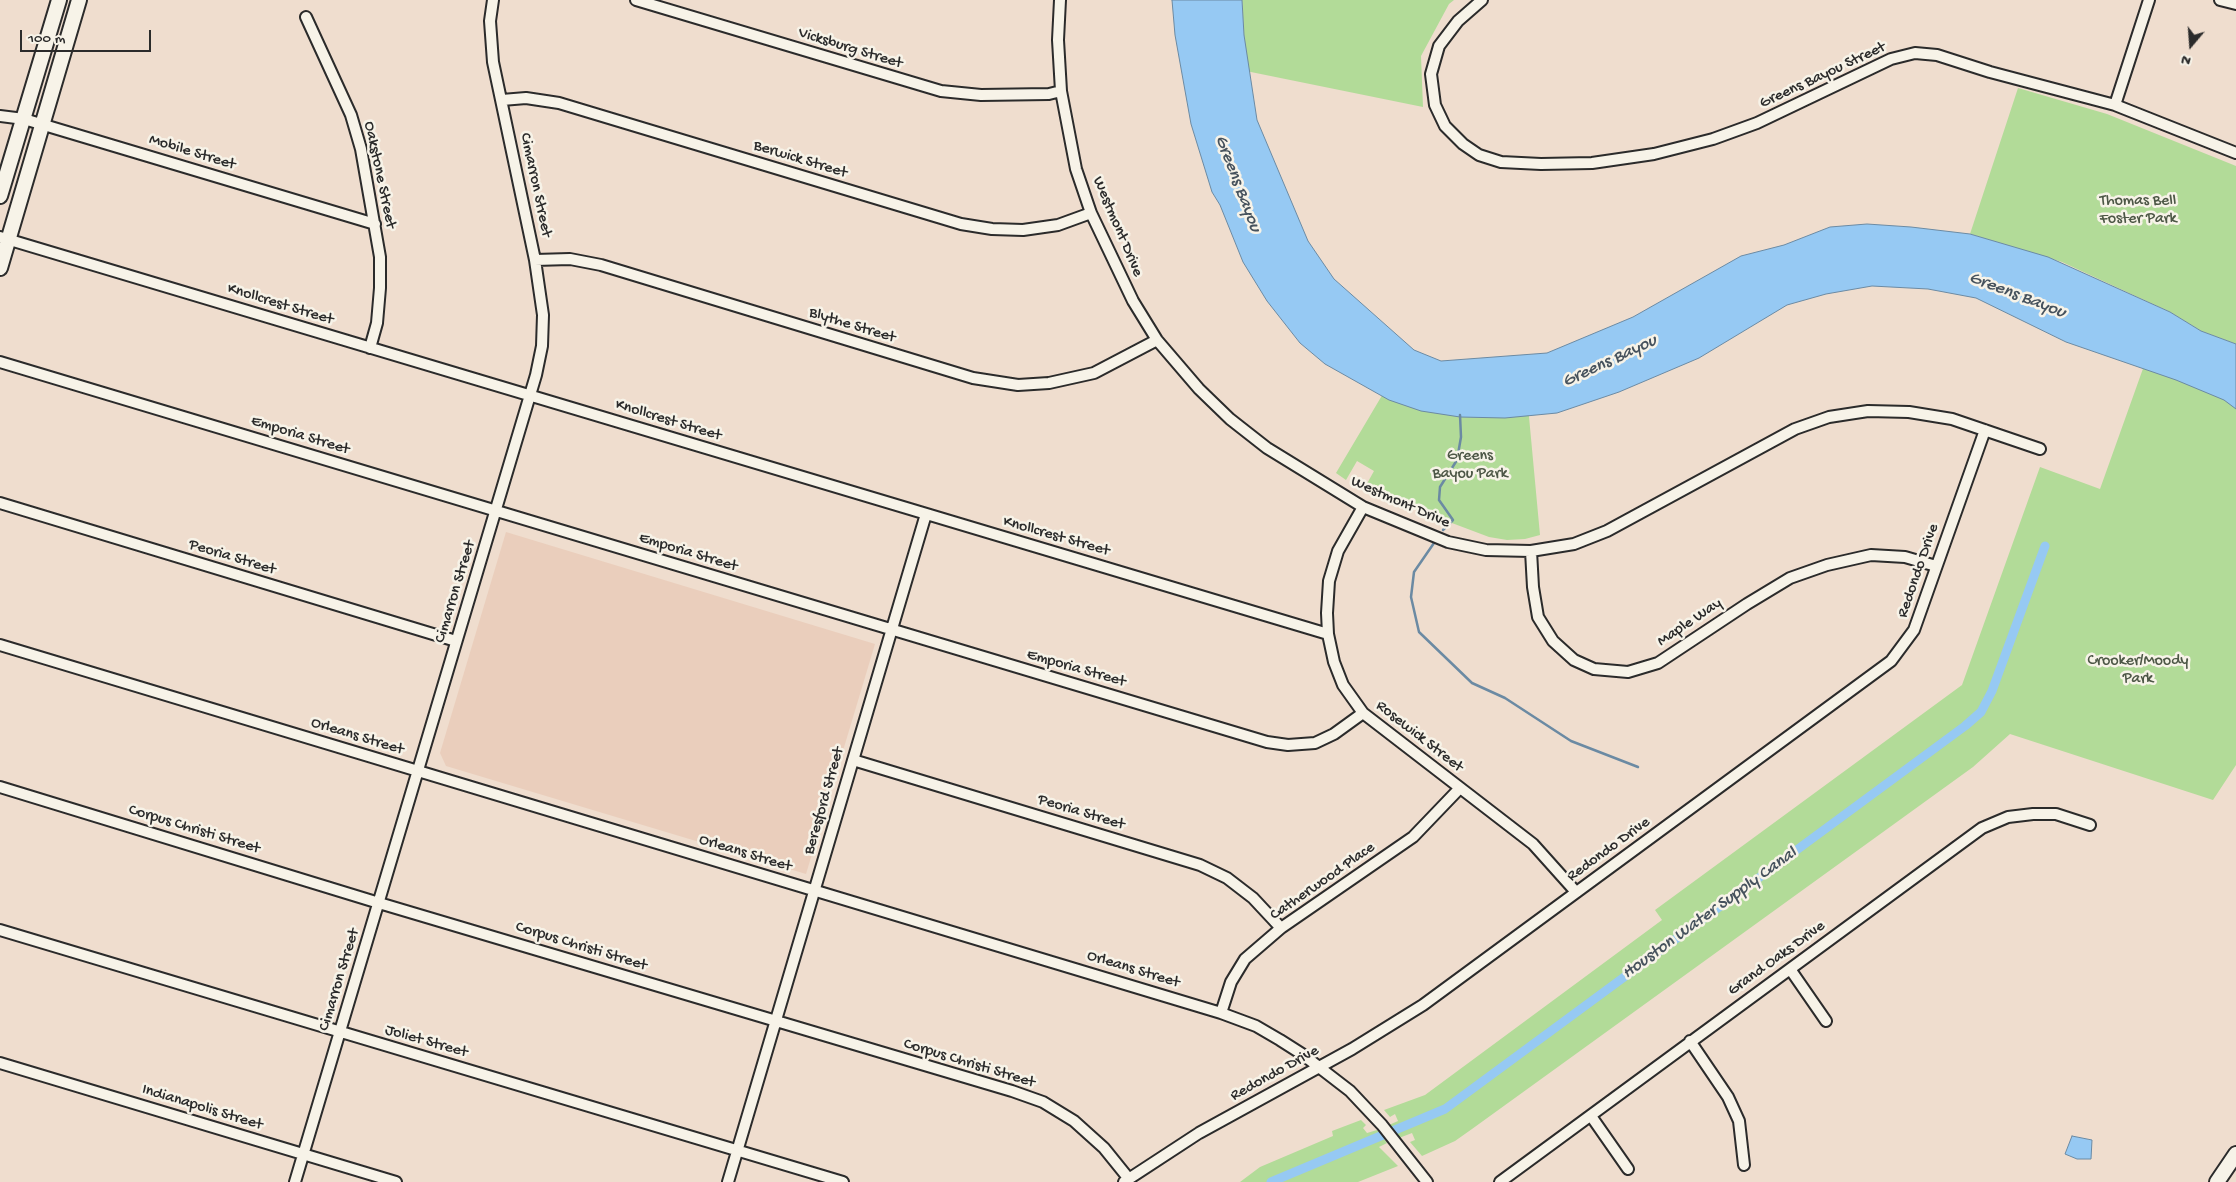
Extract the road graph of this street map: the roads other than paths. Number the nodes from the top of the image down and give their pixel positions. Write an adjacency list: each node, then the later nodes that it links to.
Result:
1 (493, 0): 12 (street, Cimarron Street)
2 (636, 0): 11 (street, Vicksburg Street)
3 (1060, 0): 11 (street, Westmont Drive)
4 (1482, 0): 13 (street, Greens Bayou Street)
5 (2149, 0): 13 (street)
6 (2220, 0): 9 (street)
7 (59, 1): 15 (main road)
8 (79, 2): 16 (main road)
9 (2236, 4)
10 (306, 16): 20 (street, Oakstone Street)
11 (1060, 91): 19 (street, Westmont Drive)
12 (502, 100): 19 (street, Berwick Street); 22 (street, Cimarron Street)
13 (2115, 105): 17 (street, Greens Bayou Street)
14 (0, 116): 15 (street, Mobile Street)
15 (24, 119): 16 (street, Mobile Street); 18 (main road)
16 (43, 124): 20 (street, Mobile Street); 21 (main road)
17 (2236, 153)
18 (0, 196)
19 (1091, 213): 24 (street, Westmont Drive)
20 (375, 224): 25 (street, Oakstone Street)
21 (4, 238): 23 (main road); 25 (street, Knollcrest Street)
22 (535, 260): 24 (street, Blythe Street); 27 (street, Cimarron Street)
23 (0, 268)
24 (1157, 340): 31 (street, Westmont Drive)
25 (370, 348): 27 (street, Knollcrest Street)
26 (0, 362): 32 (street, Emporia Street)
27 (530, 395): 32 (street, Cimarron Street); 33 (street, Knollcrest Street)
28 (1985, 430): 29 (street, Westmont Drive); 34 (street, Westmont Drive); 35 (street, Redondo Drive)
29 (2040, 449)
30 (0, 503): 38 (street, Peoria Street)
31 (1363, 507): 34 (street, Westmont Drive); 37 (street, Rosewick Street)
32 (496, 510): 36 (street, Emporia Street); 38 (street, Cimarron Street)
33 (926, 514): 36 (street, Beresford Street); 37 (street, Knollcrest Street)
34 (1531, 551): 35 (street, Maple Way)
35 (1936, 566): 47 (street, Redondo Drive)
36 (892, 630): 40 (street, Emporia Street); 41 (street, Beresford Street)
37 (1328, 634): 40 (street, Rosewick Street)
38 (456, 641): 42 (street, Cimarron Street)
39 (0, 645): 42 (street, Orleans Street)
40 (1363, 712): 44 (street, Rosewick Street)
41 (853, 760): 46 (street, Beresford Street); 49 (street, Peoria Street)
42 (417, 771): 46 (street, Orleans Street); 48 (street, Cimarron Street)
43 (0, 787): 48 (street, Corpus Christi Street)
44 (1460, 788): 47 (street, Rosewick Street); 49 (street, Catherwood Place)
45 (2090, 825): 51 (street, Grand Oaks Drive)
46 (815, 891): 52 (street, Orleans Street); 53 (street, Beresford Street)
47 (1576, 892): 58 (street, Redondo Drive)
48 (379, 902): 53 (street, Corpus Christi Street); 55 (street, Cimarron Street)
49 (1281, 928): 52 (street, Catherwood Place)
50 (0, 930): 55 (street, Joliet Street)
51 (1790, 969): 54 (street); 56 (street, Grand Oaks Drive)
52 (1221, 1013): 58 (street, Orleans Street)
53 (776, 1021): 60 (street, Beresford Street); 65 (street, Corpus Christi Street)
54 (1826, 1021)
55 (340, 1032): 60 (street, Joliet Street); 61 (street, Cimarron Street)
56 (1690, 1041): 59 (street, Grand Oaks Drive); 63 (street)
57 (0, 1063): 61 (street, Indianapolis Street)
58 (1320, 1066): 65 (street, Redondo Drive); 71 (street, Orleans Street)
59 (1591, 1116): 64 (street); 72 (street, Grand Oaks Drive)
60 (738, 1150): 69 (street, Beresford Street); 70 (street, Joliet Street)
61 (304, 1154): 67 (street, Cimarron Street); 68 (street, Indianapolis Street)
62 (2236, 1154): 66 (main road)
63 (1744, 1165)
64 (1628, 1169)
65 (1126, 1180)
66 (2223, 1180)
67 (295, 1182)
68 (396, 1182)
69 (728, 1182)
70 (843, 1182)
71 (1428, 1182)
72 (1500, 1182)

